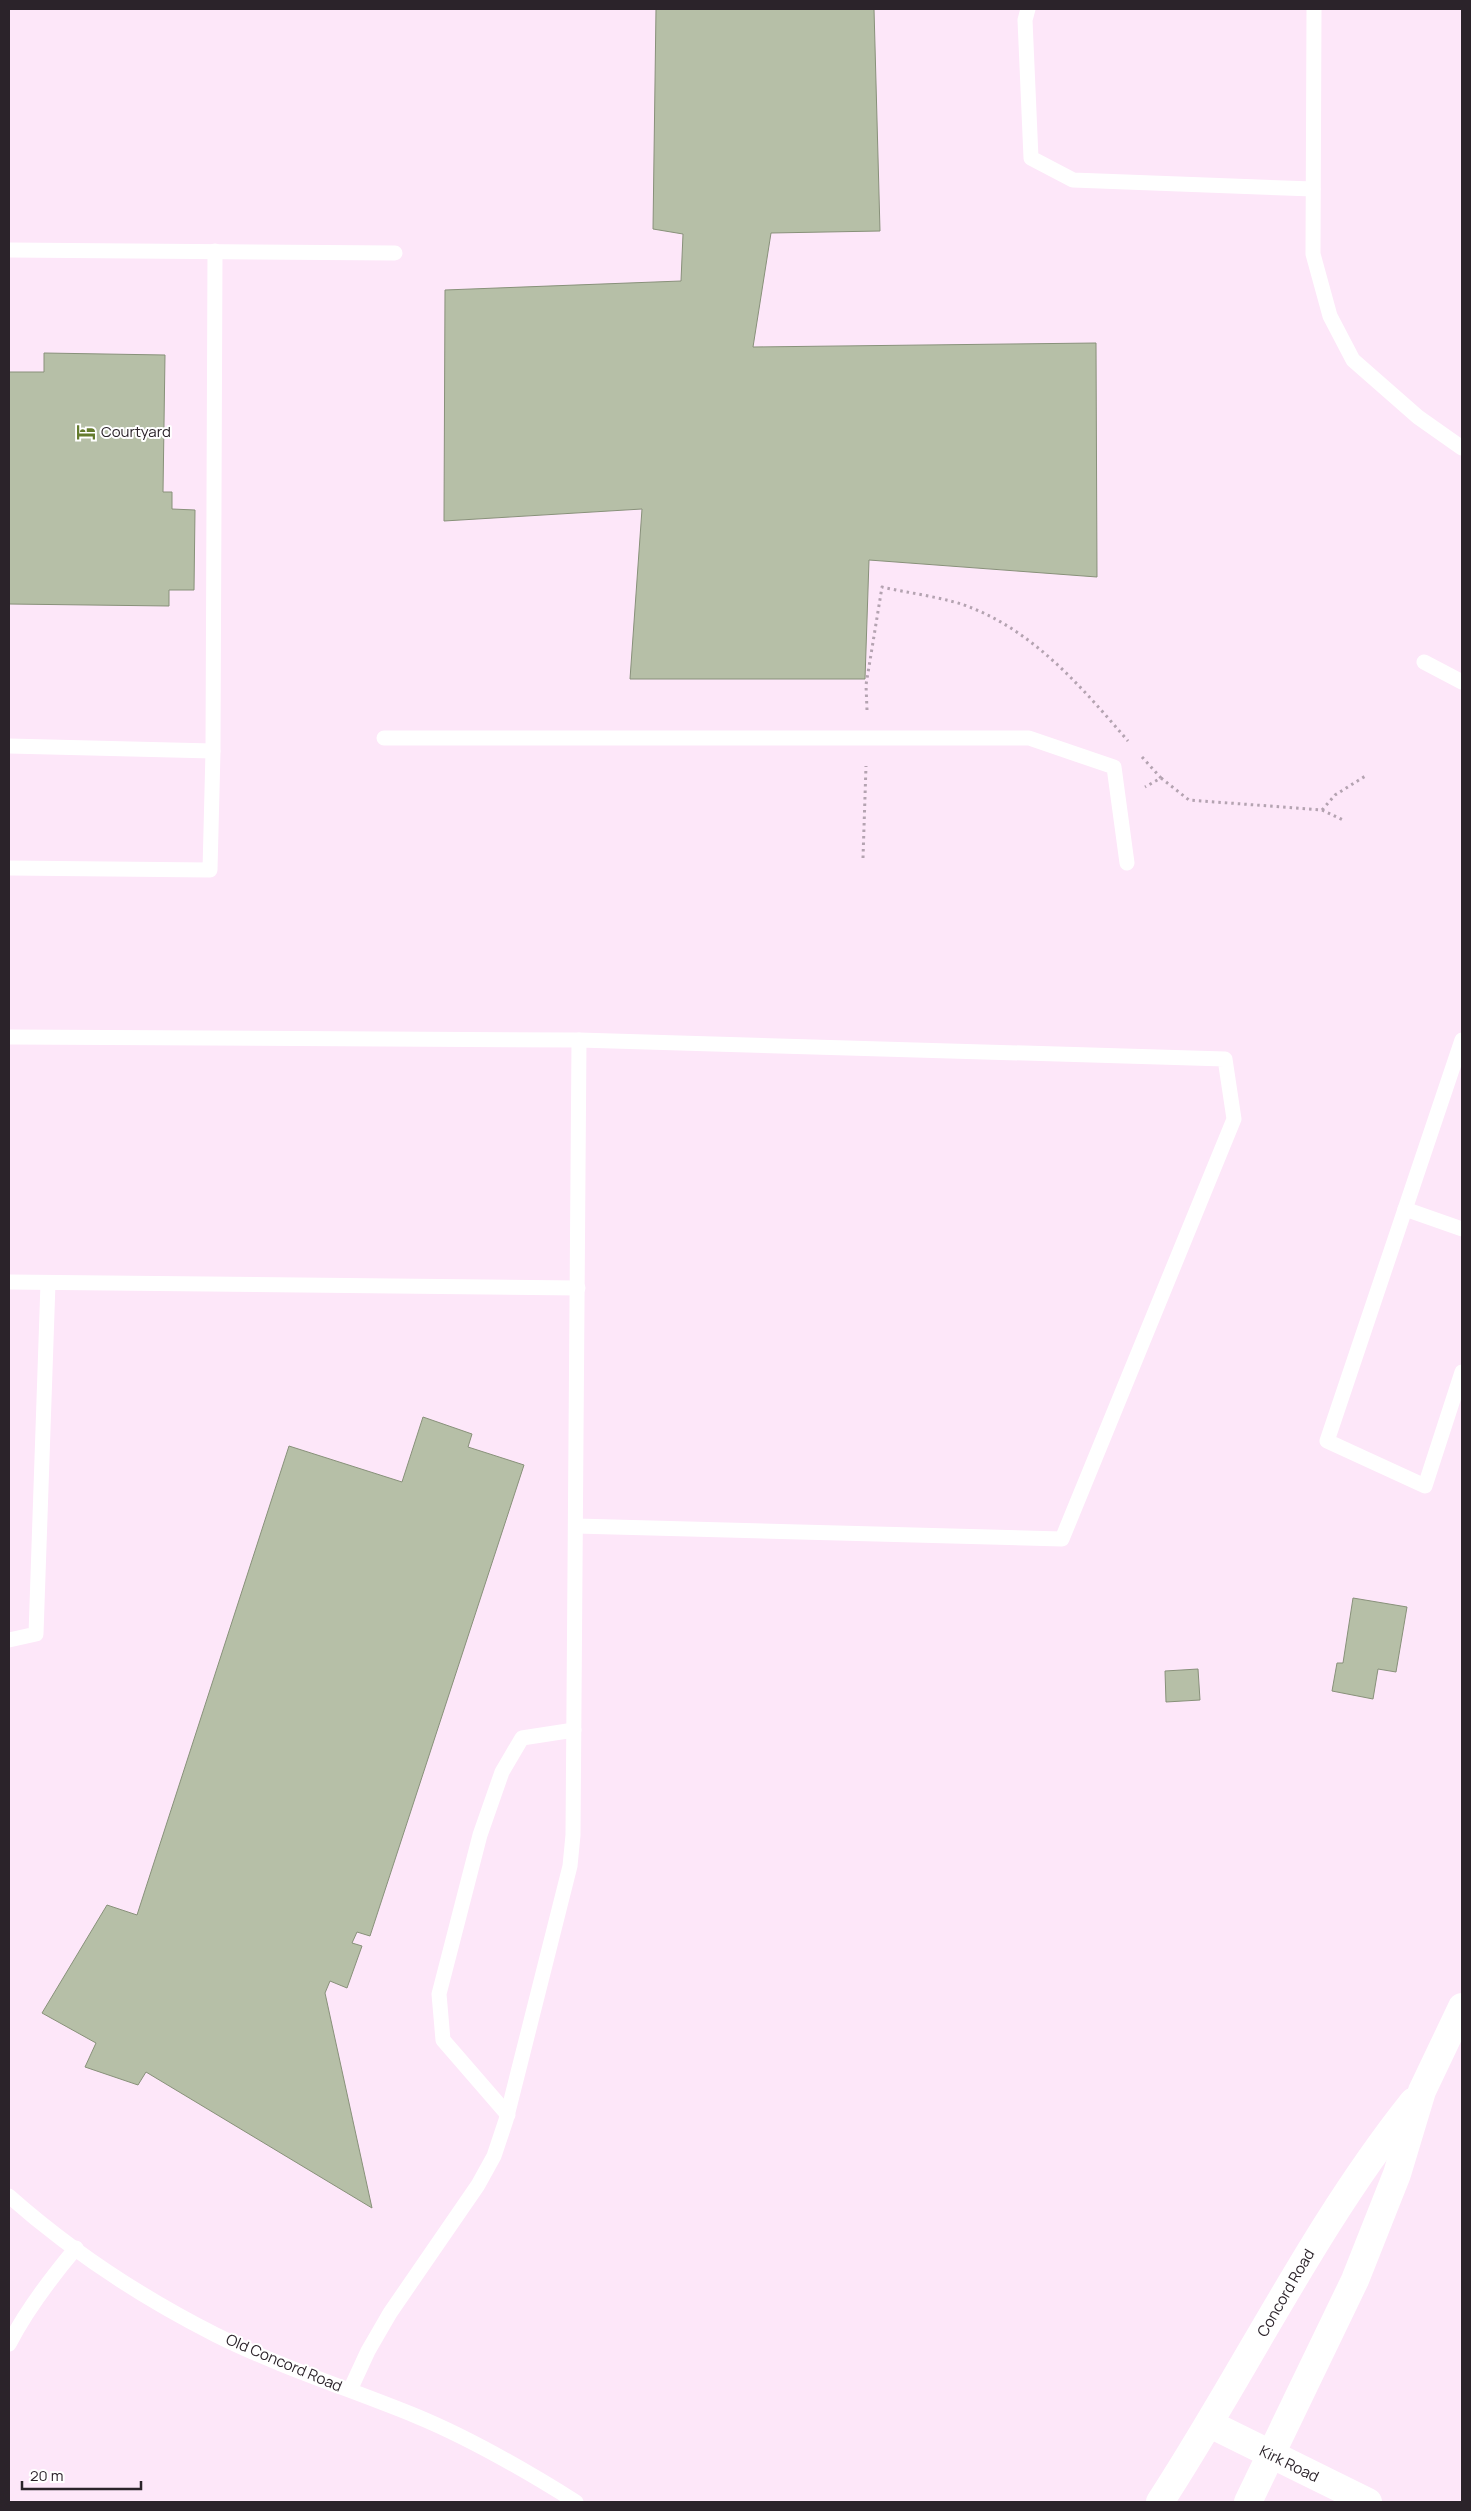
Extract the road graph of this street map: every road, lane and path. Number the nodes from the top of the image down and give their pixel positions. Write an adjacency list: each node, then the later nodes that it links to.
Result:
1 (1028, 9): 3 (lane)
2 (1314, 9): 3 (lane)
3 (1313, 189): 7 (lane)
4 (9, 250): 5 (lane)
5 (215, 251): 6 (lane); 14 (lane)
6 (394, 252)
7 (1462, 448)
8 (1424, 662): 9 (lane)
9 (1462, 682)
10 (384, 738): 11 (lane)
11 (867, 738): 13 (path); 18 (lane); 21 (path)
12 (9, 746): 14 (lane)
13 (1135, 748)
14 (213, 751): 23 (lane)
15 (1142, 756): 17 (path)
16 (1367, 774): 19 (path)
17 (1161, 778): 18 (path); 19 (path)
18 (1119, 803): 22 (lane)
19 (1322, 810): 20 (path)
20 (1343, 820)
21 (863, 858)
22 (1127, 863)
23 (9, 868)
24 (9, 1038): 25 (lane)
25 (579, 1040): 31 (lane); 33 (lane)
26 (1462, 1040): 27 (lane)
27 (1405, 1209): 28 (lane); 32 (lane)
28 (1462, 1229)
29 (9, 1282): 30 (lane)
30 (48, 1283): 31 (lane); 34 (lane)
31 (578, 1288): 33 (lane)
32 (1462, 1372)
33 (576, 1526): 35 (lane)
34 (9, 1640)
35 (574, 1730): 38 (lane); 38 (lane)
36 (1462, 2007): 37 (main road, Concord Road)
37 (1422, 2091): 43 (main road, Concord Road); 44 (main road, Concord Road)
38 (508, 2115): 42 (lane)
39 (9, 2196): 40 (lane, Old Concord Road)
40 (76, 2248): 41 (lane); 42 (lane, Old Concord Road)
41 (9, 2344)
42 (350, 2390): 45 (lane, Old Concord Road)
43 (1210, 2424): 44 (main road, Kirk Road); 46 (main road, Concord Road)
44 (1272, 2456): 47 (main road, Concord Road); 48 (main road, Kirk Road)
45 (576, 2502)
46 (1160, 2502)
47 (1248, 2502)
48 (1368, 2502)

